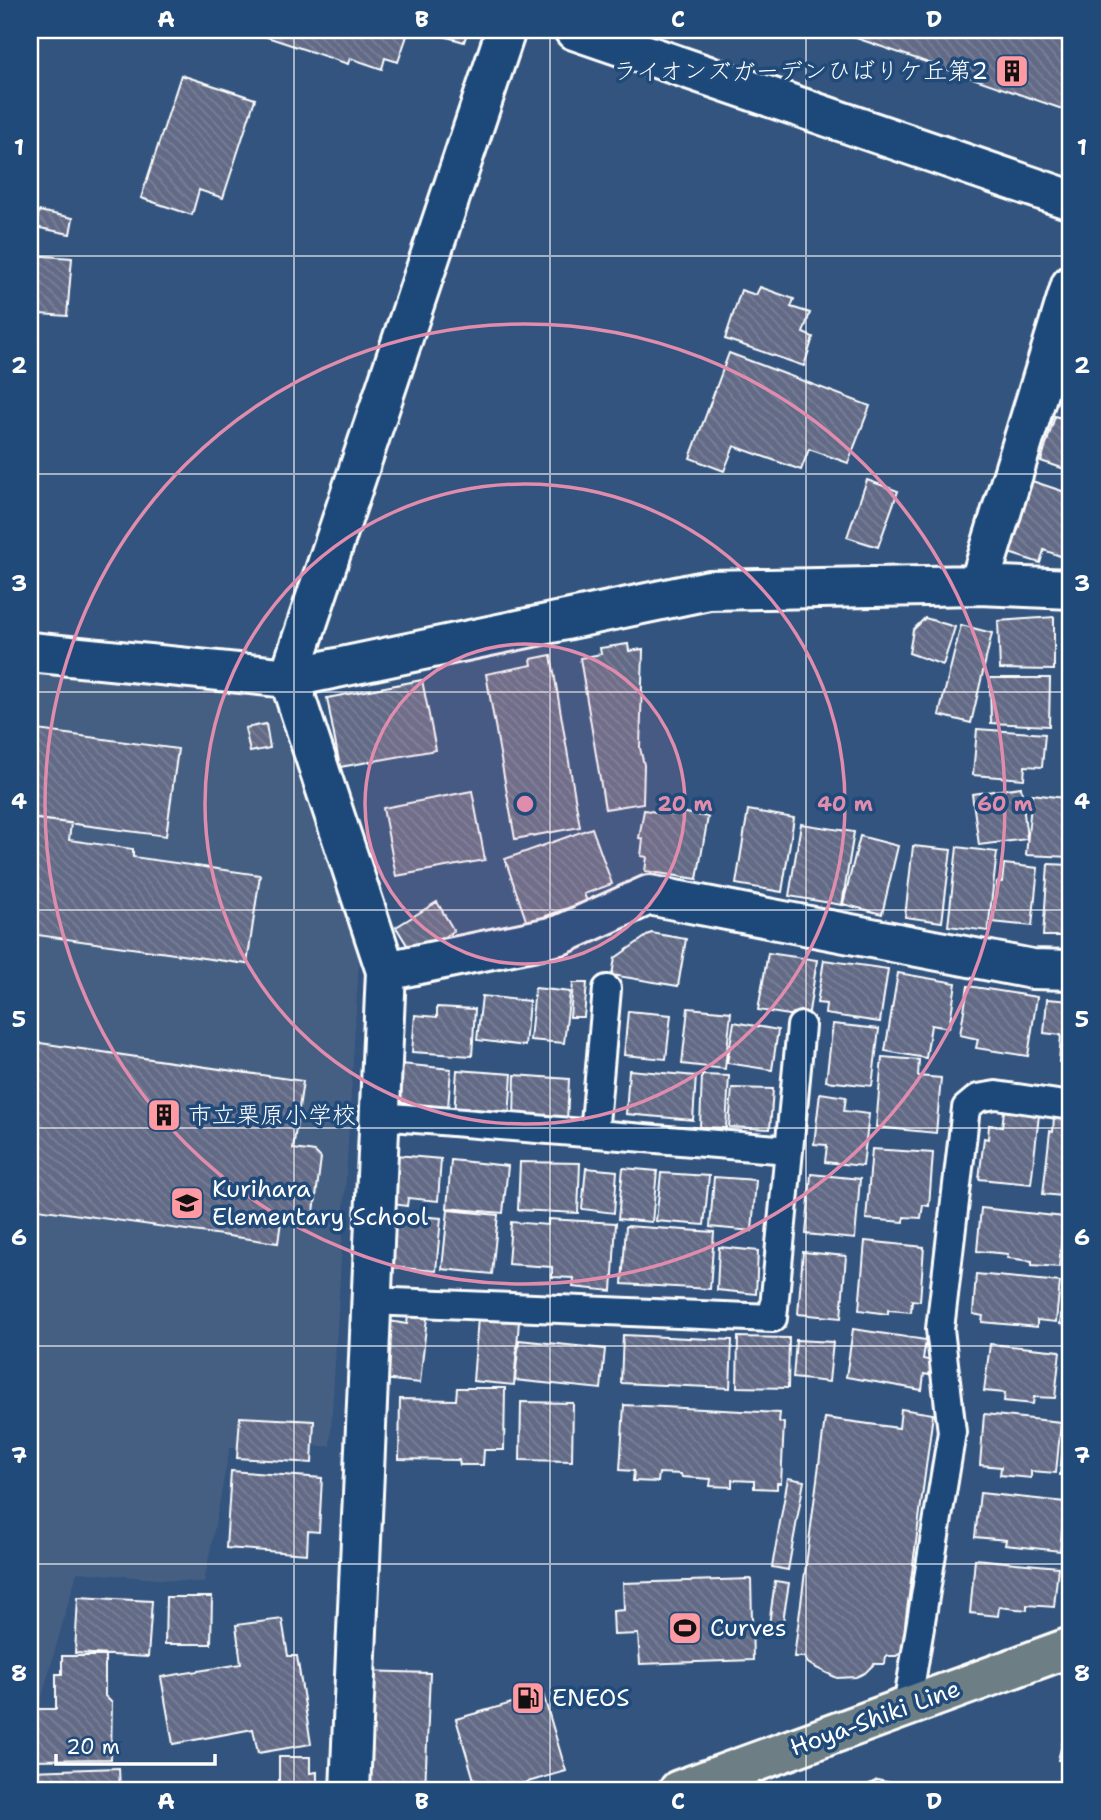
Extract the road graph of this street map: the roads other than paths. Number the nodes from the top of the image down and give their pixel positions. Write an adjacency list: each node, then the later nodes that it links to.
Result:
1 (506, 30): 8 (street)
2 (573, 30): 3 (street)
3 (1071, 200)
4 (1071, 285): 5 (street)
5 (979, 585): 6 (street); 8 (street)
6 (1071, 589)
7 (30, 652): 8 (street)
8 (289, 678): 10 (street)
9 (1071, 970): 10 (street)
10 (386, 971): 14 (street)
11 (607, 989): 15 (lane)
12 (801, 1026): 16 (lane)
13 (1071, 1106): 19 (lane)
14 (380, 1116): 15 (lane); 17 (street)
15 (594, 1134): 16 (lane)
16 (789, 1150): 17 (lane)
17 (371, 1301): 21 (street)
18 (1071, 1647): 19 (main road, Hoya-Shiki Line)
19 (907, 1707): 20 (main road, Hoya-Shiki Line)
20 (699, 1786)
21 (350, 1790)

